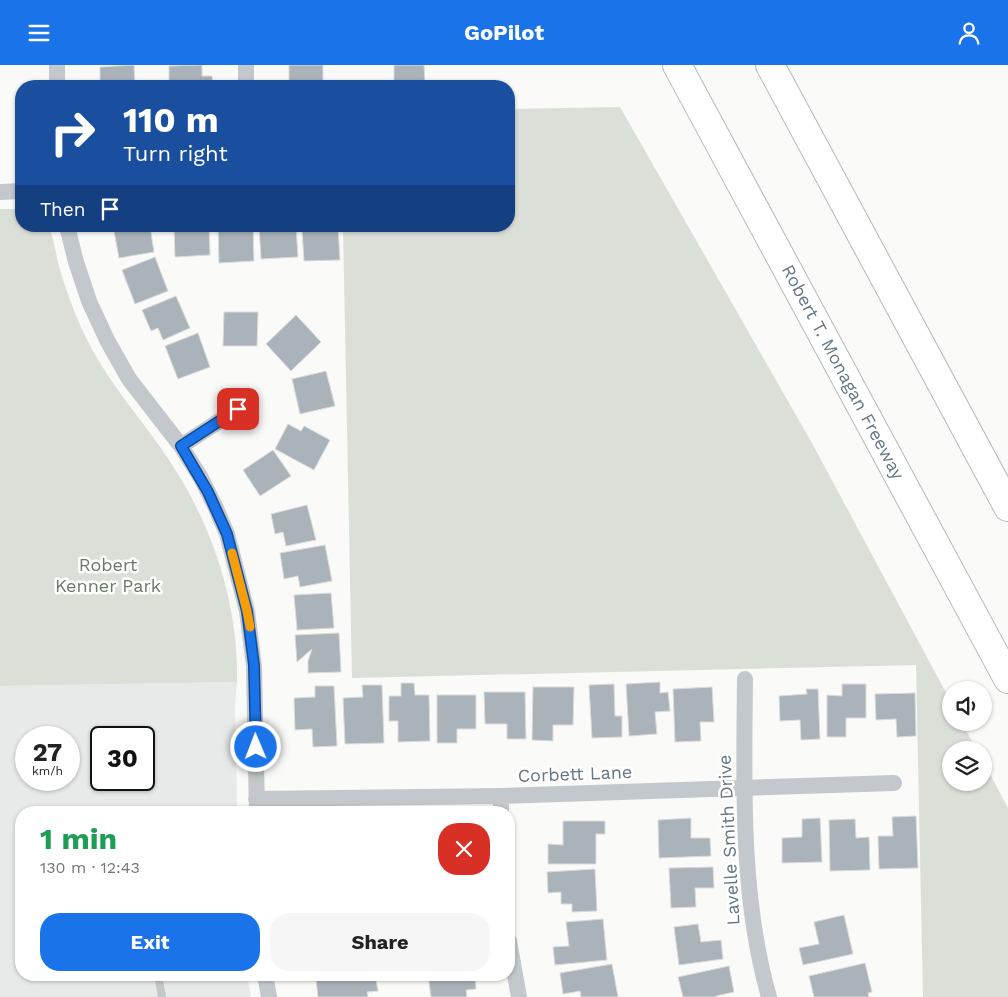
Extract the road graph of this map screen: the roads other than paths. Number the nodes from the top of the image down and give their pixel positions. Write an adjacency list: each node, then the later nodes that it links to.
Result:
1 (57, 65): 5 (street)
2 (246, 65): 6 (street)
3 (677, 65): 14 (highway, Robert T. Monagan Freeway)
4 (770, 65): 12 (highway)
5 (57, 80)
6 (246, 80)
7 (15, 191): 8 (street)
8 (0, 192)
9 (69, 232): 11 (street)
10 (238, 409): 11 (street)
11 (181, 446): 18 (street)
12 (1008, 507)
13 (745, 679): 16 (street, Lavelle Smith Drive)
14 (1008, 679)
15 (894, 783): 16 (street, Corbett Lane)
16 (744, 789): 17 (street, Corbett Lane); 26 (street, Lavelle Smith Drive)
17 (501, 796): 18 (street, Corbett Lane); 19 (street)
18 (256, 806)
19 (502, 806)
20 (515, 975): 25 (street)
21 (159, 981): 23 (lane)
22 (266, 981): 24 (street)
23 (162, 997)
24 (269, 997)
25 (519, 997)
26 (769, 997)

